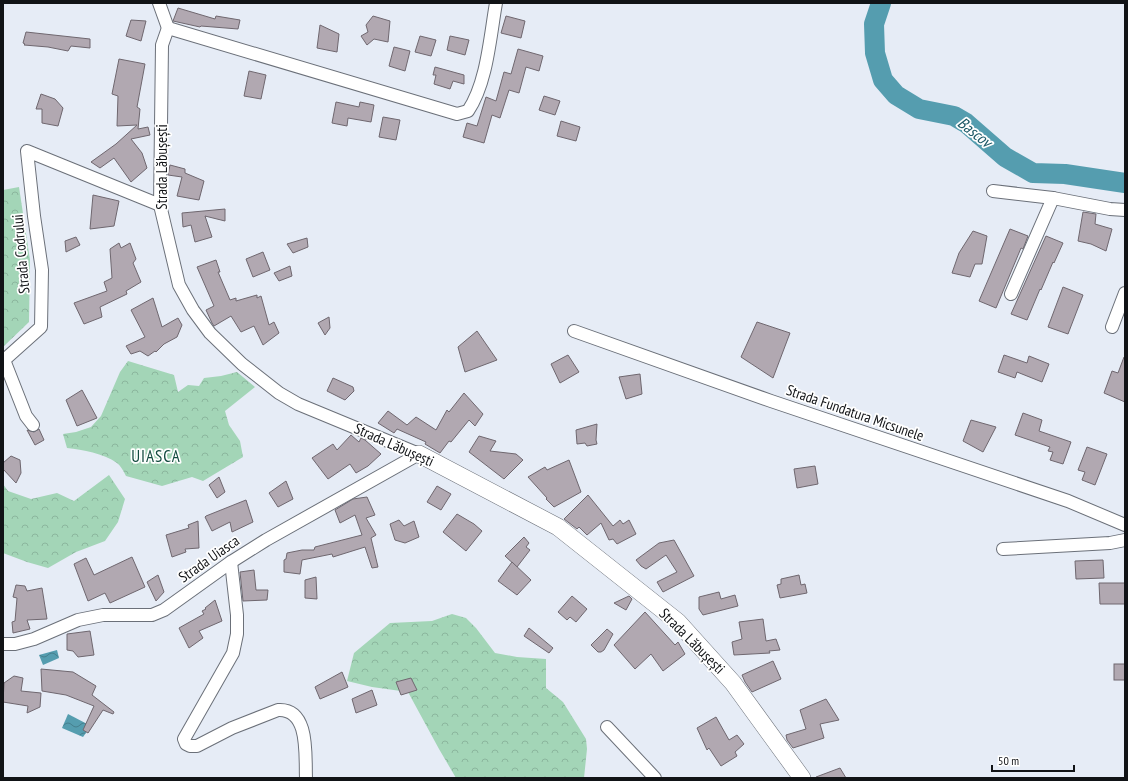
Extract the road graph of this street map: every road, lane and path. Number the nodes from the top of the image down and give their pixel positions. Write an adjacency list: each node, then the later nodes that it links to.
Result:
1 (159, 3): 3 (street)
2 (496, 3): 3 (street)
3 (168, 28): 6 (street, Strada Lăbușești)
4 (993, 191): 5 (street)
5 (1053, 198): 7 (street); 9 (street)
6 (160, 205): 12 (street, Strada Codrului); 14 (street, Strada Lăbușești)
7 (1125, 210)
8 (1125, 292): 10 (street)
9 (1011, 294)
10 (1112, 327)
11 (574, 331): 15 (street, Strada Fundatura Micsunele)
12 (3, 360): 13 (street)
13 (33, 425)
14 (418, 454): 18 (street, Strada Uiasca); 23 (street, Strada Lăbușești)
15 (1125, 525)
16 (1125, 540): 17 (street)
17 (1003, 549)
18 (231, 562): 19 (street, Strada Uiasca); 21 (street)
19 (3, 644)
20 (607, 727): 22 (street)
21 (306, 778)
22 (655, 778)
23 (802, 778)

